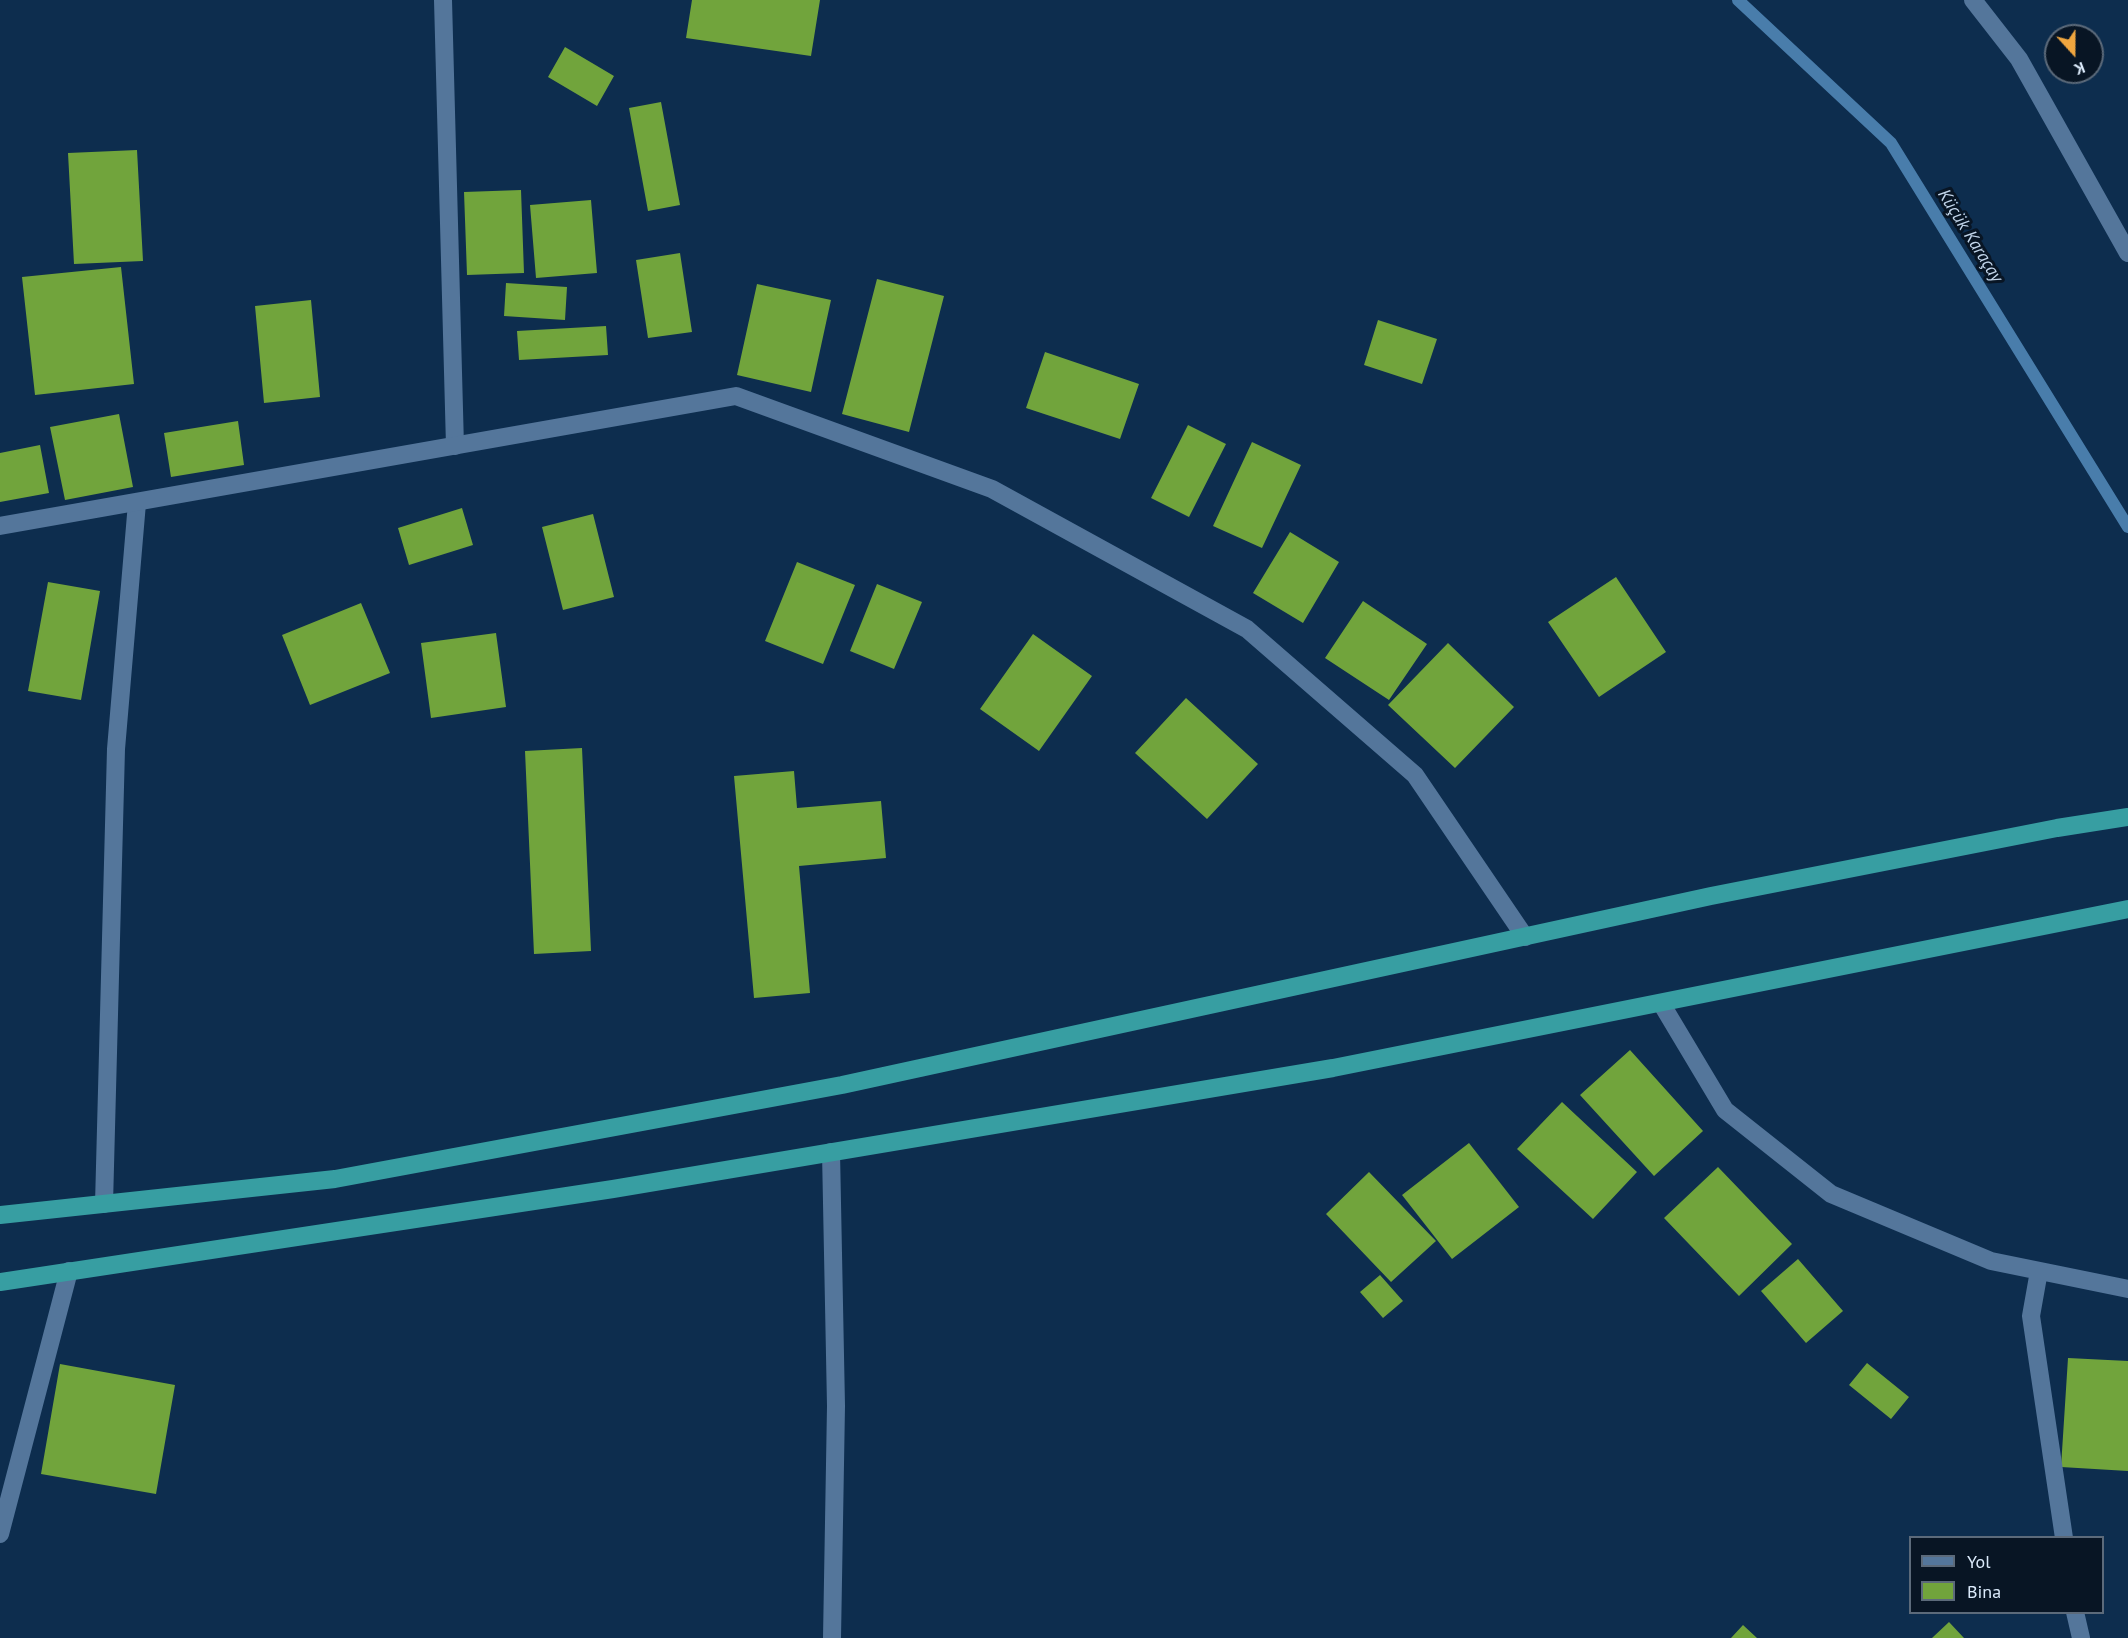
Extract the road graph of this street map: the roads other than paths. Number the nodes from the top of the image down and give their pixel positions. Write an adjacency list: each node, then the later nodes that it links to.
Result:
1 (443, 0): 4 (street)
2 (1972, 0): 3 (street)
3 (2128, 253)
4 (455, 446): 5 (street); 9 (street)
5 (137, 503): 6 (street); 12 (street)
6 (0, 526)
7 (2128, 817): 9 (highway)
8 (2128, 909): 10 (highway)
9 (1525, 937): 12 (highway)
10 (1661, 1003): 11 (highway); 15 (street)
11 (831, 1152): 14 (highway); 21 (street)
12 (104, 1204): 13 (highway)
13 (0, 1215)
14 (69, 1271): 16 (highway); 18 (street)
15 (2039, 1271): 17 (street); 19 (street)
16 (0, 1282)
17 (2128, 1289)
18 (0, 1534)
19 (2064, 1536)
20 (2075, 1614): 22 (street)
21 (832, 1638)
22 (2081, 1638)

